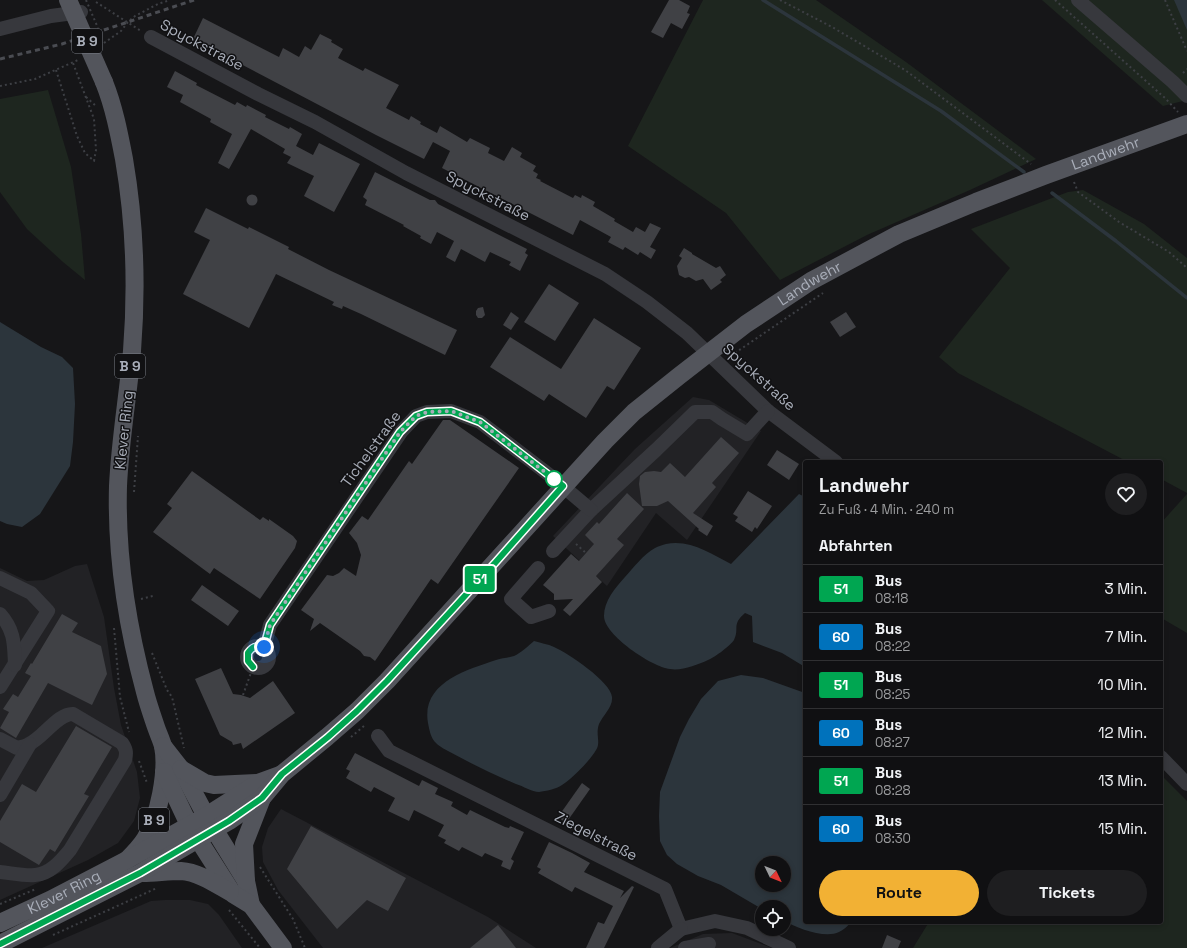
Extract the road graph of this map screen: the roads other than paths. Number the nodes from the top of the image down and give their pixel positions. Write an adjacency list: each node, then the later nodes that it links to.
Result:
1 (64, 0): 3 (street)
2 (1078, 0): 6 (street)
3 (75, 6): 4 (street); 25 (main road, Klever Ring / B 9, bridge)
4 (0, 29)
5 (151, 37): 8 (street, Spyckstraße)
6 (1187, 96)
7 (1183, 118): 8 (main road, Landwehr)
8 (708, 354): 9 (street, Spyckstraße); 11 (main road, Landwehr)
9 (768, 411): 10 (street, Spyckstraße); 12 (street)
10 (833, 460)
11 (563, 486): 12 (street, Tichelstraße); 19 (street, Tichelstraße); 27 (main road, Landwehr)
12 (591, 510): 13 (street)
13 (553, 551)
14 (538, 568): 16 (street)
15 (0, 578): 18 (street)
16 (549, 611)
17 (0, 614): 18 (street)
18 (15, 665): 20 (street)
19 (253, 667)
20 (0, 687)
21 (378, 736): 39 (street, Ziegelstraße)
22 (0, 739): 23 (street)
23 (30, 744): 28 (street); 33 (street)
24 (1163, 759): 26 (street)
25 (172, 770): 27 (main road); 29 (main road, Klever Ring / B 9); 30 (main road, Klever Ring); 32 (main road, Klever Ring / B 9)
26 (1187, 784)
27 (260, 791): 29 (main road, Landwehr); 35 (main road)
28 (0, 795)
29 (210, 823): 30 (main road, Klever Ring); 31 (main road, Klever Ring / B 9); 35 (main road)
30 (189, 825): 31 (main road, Klever Ring); 32 (main road, Klever Ring)
31 (198, 840): 34 (main road, Klever Ring / B 9); 36 (main road)
32 (127, 860): 38 (main road, Klever Ring / B 9)
33 (0, 872)
34 (140, 873): 36 (main road); 40 (main road, Klever Ring / B 9)
35 (246, 881): 37 (main road)
36 (230, 901): 37 (main road)
37 (251, 905): 41 (main road)
38 (0, 923)
39 (681, 929): 42 (street); 45 (street)
40 (0, 944)
41 (283, 948)
42 (658, 948)
43 (685, 948): 44 (street)
44 (706, 948)
45 (789, 948)

